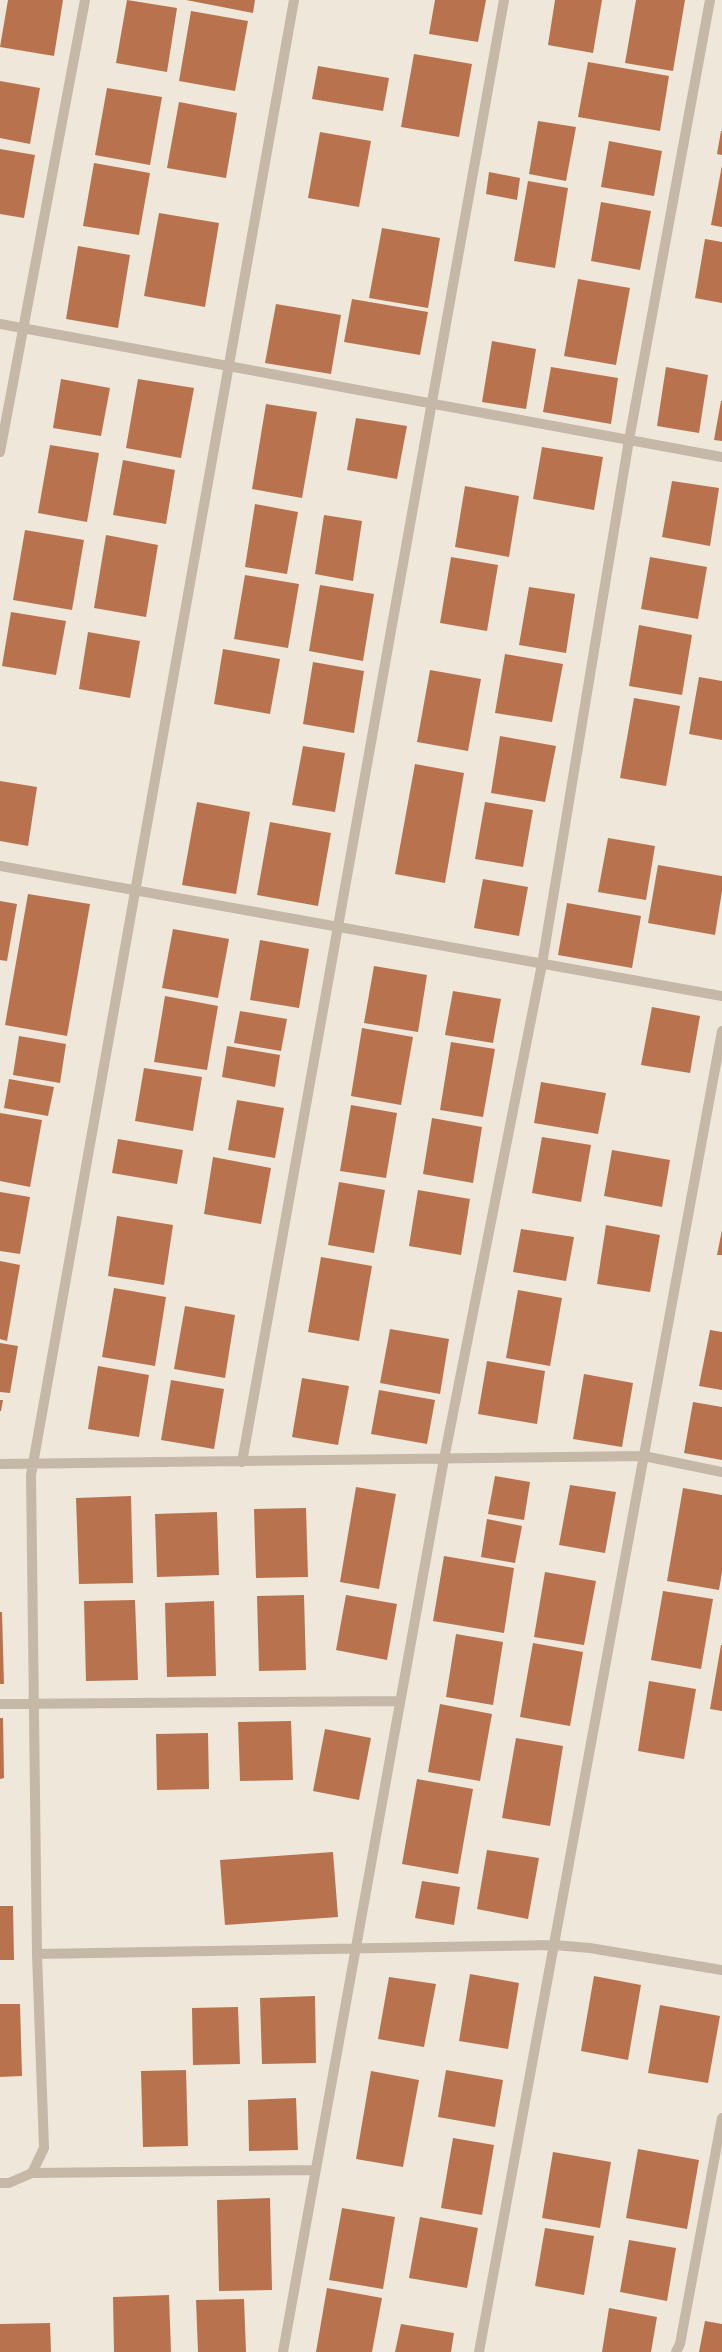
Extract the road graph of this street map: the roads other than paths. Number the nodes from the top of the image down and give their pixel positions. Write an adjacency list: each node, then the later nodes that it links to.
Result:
1 (85, 0): 6 (street)
2 (294, 0): 7 (street)
3 (504, 0): 8 (street)
4 (710, 0): 9 (street)
5 (0, 324): 6 (street)
6 (25, 329): 7 (street); 10 (street)
7 (229, 366): 8 (street); 13 (street)
8 (431, 404): 9 (street); 14 (street)
9 (629, 440): 11 (street); 15 (street)
10 (0, 452)
11 (722, 457)
12 (0, 866): 13 (street)
13 (136, 890): 14 (street); 21 (street)
14 (338, 926): 15 (street); 20 (street)
15 (542, 964): 16 (street); 19 (street)
16 (722, 996)
17 (722, 1031): 18 (street)
18 (644, 1456): 19 (street); 23 (street); 27 (street)
19 (444, 1459): 20 (street); 24 (street)
20 (242, 1462): 21 (street)
21 (33, 1463): 22 (street); 25 (street)
22 (0, 1464)
23 (722, 1472)
24 (400, 1702): 25 (street); 28 (street)
25 (34, 1703): 26 (street); 29 (street)
26 (0, 1704)
27 (554, 1945): 28 (street); 30 (street); 36 (street)
28 (354, 1949): 29 (street); 32 (street)
29 (37, 1954): 33 (street)
30 (722, 1970)
31 (722, 2118): 37 (street)
32 (315, 2170): 33 (street); 35 (street)
33 (32, 2173): 34 (street)
34 (0, 2183)
35 (283, 2352)
36 (479, 2352)
37 (676, 2352)

